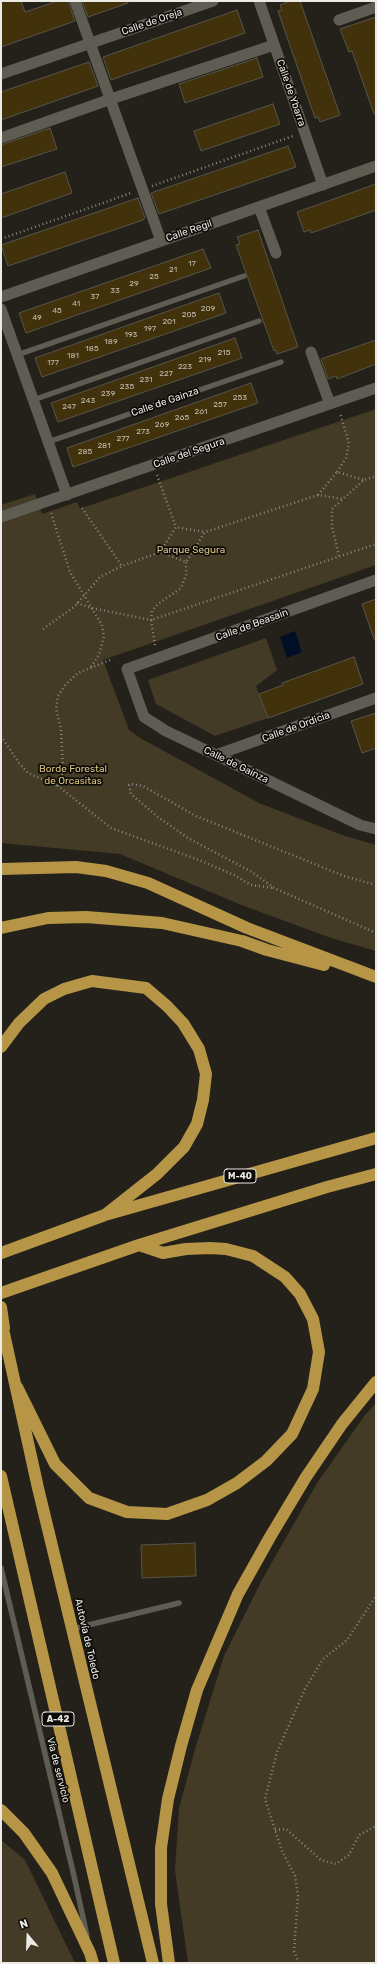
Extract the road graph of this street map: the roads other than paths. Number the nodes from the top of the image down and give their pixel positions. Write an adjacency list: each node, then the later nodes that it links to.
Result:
1 (75, 1): 6 (street)
2 (213, 1): 6 (street, Calle de Oreja)
3 (258, 1): 7 (street, Calle de Ybarra)
4 (376, 7): 5 (street)
5 (339, 20)
6 (90, 44): 8 (street, Calle de Oreja); 9 (street)
7 (274, 44): 9 (street); 12 (street, Calle de Ybarra)
8 (1, 74)
9 (111, 99): 10 (street); 14 (street)
10 (1, 138)
11 (376, 166): 12 (street, Calle Regil)
12 (323, 185): 13 (street, Calle Regil)
13 (259, 207): 14 (street, Calle Regil); 15 (street)
14 (161, 241): 17 (street, Calle Regil)
15 (276, 253)
16 (244, 276): 21 (lane)
17 (1, 297)
18 (1, 308): 21 (street)
19 (258, 321): 24 (lane)
20 (312, 352): 25 (street)
21 (17, 355): 24 (street)
22 (281, 362): 26 (lane, Calle de Gainza)
23 (376, 388): 25 (street, Calle del Segura)
24 (33, 400): 26 (street)
25 (333, 403): 27 (street, Calle del Segura)
26 (48, 442): 27 (street)
27 (66, 495): 28 (street, Calle del Segura)
28 (1, 517)
29 (376, 580): 30 (street, Calle de Beasain)
30 (127, 669): 32 (street, Calle de Gainza)
31 (376, 698): 32 (street, Calle de Ordicia)
32 (216, 755): 33 (street, Calle de Gainza)
33 (376, 829)
34 (1, 869): 36 (highway)
35 (1, 928): 36 (highway)
36 (376, 977)
37 (1, 1047): 40 (highway)
38 (376, 1138): 40 (highway, M-40)
39 (376, 1174): 41 (highway)
40 (104, 1215): 42 (highway, M-40)
41 (139, 1245): 43 (highway); 48 (highway)
42 (1, 1253)
43 (1, 1293)
44 (1, 1307): 46 (highway)
45 (1, 1320): 46 (highway, Autovía de Toledo)
46 (7, 1343): 48 (highway, Autovía de Toledo)
47 (376, 1382): 57 (highway)
48 (17, 1387): 52 (highway, Autovía de Toledo)
49 (1, 1476): 55 (highway, A-42)
50 (1, 1568): 54 (lane, Vía de servicio)
51 (179, 1602): 52 (lane)
52 (72, 1629): 56 (highway, Autovía de Toledo)
53 (1, 1810): 54 (highway)
54 (92, 1958)
55 (114, 1963)
56 (152, 1963)
57 (169, 1963)

